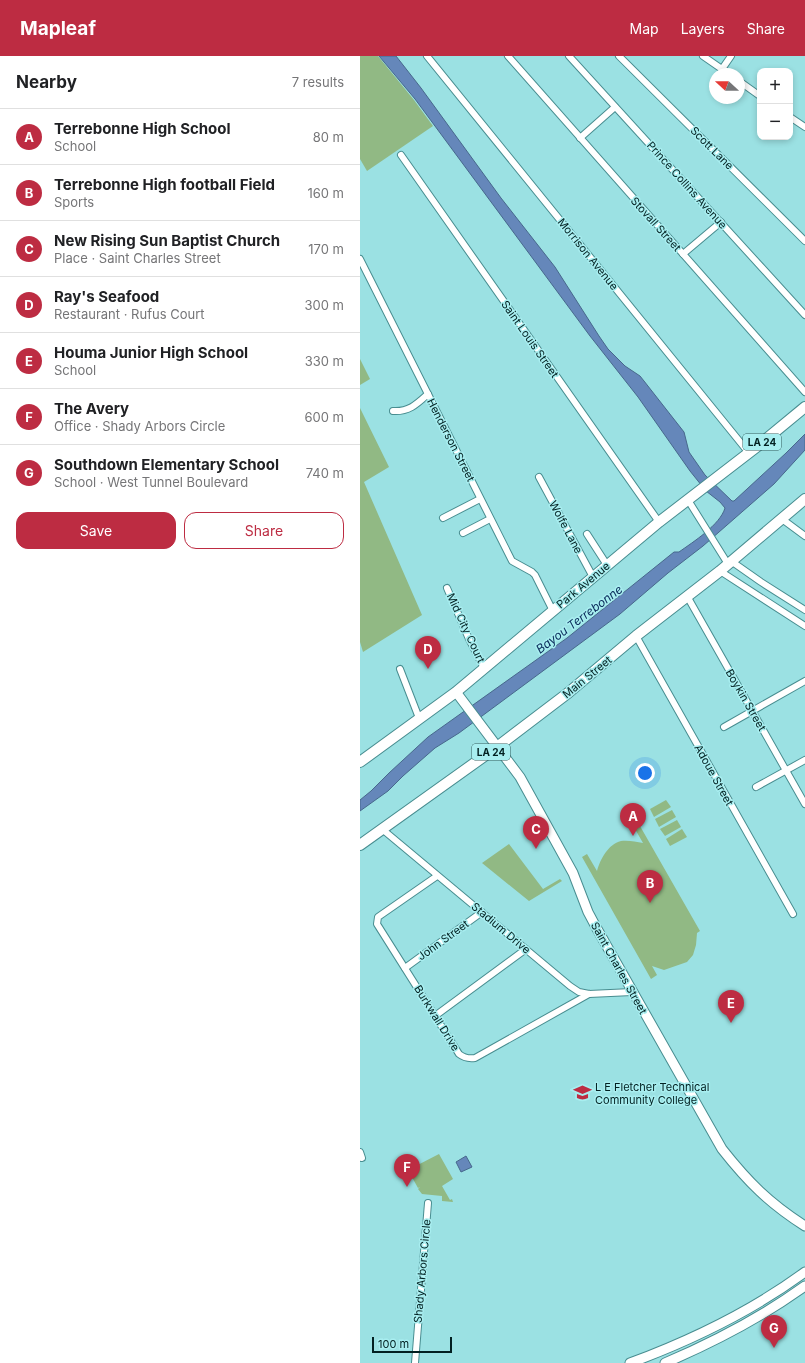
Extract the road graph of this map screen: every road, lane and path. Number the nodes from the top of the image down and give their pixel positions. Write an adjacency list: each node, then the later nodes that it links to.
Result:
1 (427, 56): 25 (street, Morrison Avenue)
2 (508, 56): 14 (street, Stovall Street)
3 (569, 56): 11 (street, Prince Collins Avenue)
4 (619, 56): 17 (street, Scott Lane)
5 (703, 56): 7 (street)
6 (731, 56): 8 (street)
7 (721, 68)
8 (723, 68)
9 (745, 85): 10 (street)
10 (757, 94)
11 (616, 107): 14 (street); 16 (street, Prince Collins Avenue)
12 (793, 119): 13 (street)
13 (805, 128)
14 (580, 138): 18 (street, Stovall Street)
15 (401, 155): 33 (street, Saint Louis Street)
16 (721, 222): 18 (street); 20 (street, Prince Collins Avenue)
17 (805, 241)
18 (683, 254): 21 (street, Stovall Street)
19 (360, 259): 22 (street, Henderson Street)
20 (805, 315)
21 (805, 392)
22 (428, 394): 24 (street); 27 (street, Henderson Street)
23 (805, 407): 25 (main road, Park Avenue / LA 24)
24 (393, 411)
25 (749, 453): 29 (main road, Park Avenue / LA 24)
26 (539, 477): 40 (street, Wolfe Lane)
27 (480, 499): 30 (street); 31 (street, Henderson Street)
28 (805, 499): 32 (main road, Main Street / LA 24)
29 (688, 500): 33 (main road, Park Avenue / LA 24); 37 (street)
30 (443, 518)
31 (490, 519): 34 (street); 46 (street, Henderson Street)
32 (782, 519): 36 (street); 37 (main road, Main Street / LA 24)
33 (658, 522): 38 (main road, Park Avenue / LA 24)
34 (463, 533)
35 (587, 534): 38 (street)
36 (805, 536)
37 (730, 562): 39 (main road, Main Street / LA 24); 41 (street)
38 (607, 565): 40 (main road, Park Avenue / LA 24)
39 (720, 571): 43 (street); 44 (main road, Main Street / LA 24)
40 (593, 577): 46 (main road, Park Avenue / LA 24)
41 (760, 582): 43 (street); 45 (street)
42 (447, 588): 49 (street, Mid City Court)
43 (754, 593): 47 (street)
44 (687, 596): 48 (main road, Main Street / LA 24); 53 (street, Boykin Street)
45 (805, 610)
46 (553, 611): 49 (main road, Park Avenue / LA 24)
47 (805, 626)
48 (636, 636): 56 (main road, Main Street / LA 24); 66 (street, Adoue Street)
49 (484, 668): 52 (main road, Park Avenue / LA 24)
50 (400, 669): 54 (street)
51 (805, 681): 53 (street)
52 (456, 692): 54 (main road, Park Avenue / LA 24); 56 (street, Saint Charles Street)
53 (752, 711): 55 (street); 59 (street, Boykin Street)
54 (419, 718): 58 (main road, Park Avenue / LA 24)
55 (724, 727)
56 (497, 747): 62 (main road, Main Street / LA 24); 69 (street, Saint Charles Street)
57 (805, 760): 59 (street)
58 (360, 762)
59 (786, 770): 60 (street); 61 (street, Boykin Street)
60 (756, 787)
61 (805, 804)
62 (382, 829): 63 (main road, Main Street / LA 24); 64 (street, Stadium Drive)
63 (360, 844)
64 (437, 876): 65 (street, Stadium Drive); 68 (street, Burkwall Drive)
65 (482, 912): 67 (street, Stadium Drive); 68 (street, John Street)
66 (793, 914)
67 (526, 950): 70 (street, Stadium Drive); 71 (street)
68 (405, 968): 71 (street, Burkwall Drive)
69 (632, 992): 70 (street, Stadium Drive); 73 (street, Saint Charles Street)
70 (589, 994): 71 (street, Burkwall Drive)
71 (435, 1016)
72 (428, 1203): 76 (street, Shady Arbors Circle)
73 (805, 1226)
74 (805, 1272): 77 (street)
75 (805, 1286): 78 (street)
76 (415, 1363)
77 (630, 1363)
78 (665, 1363)

